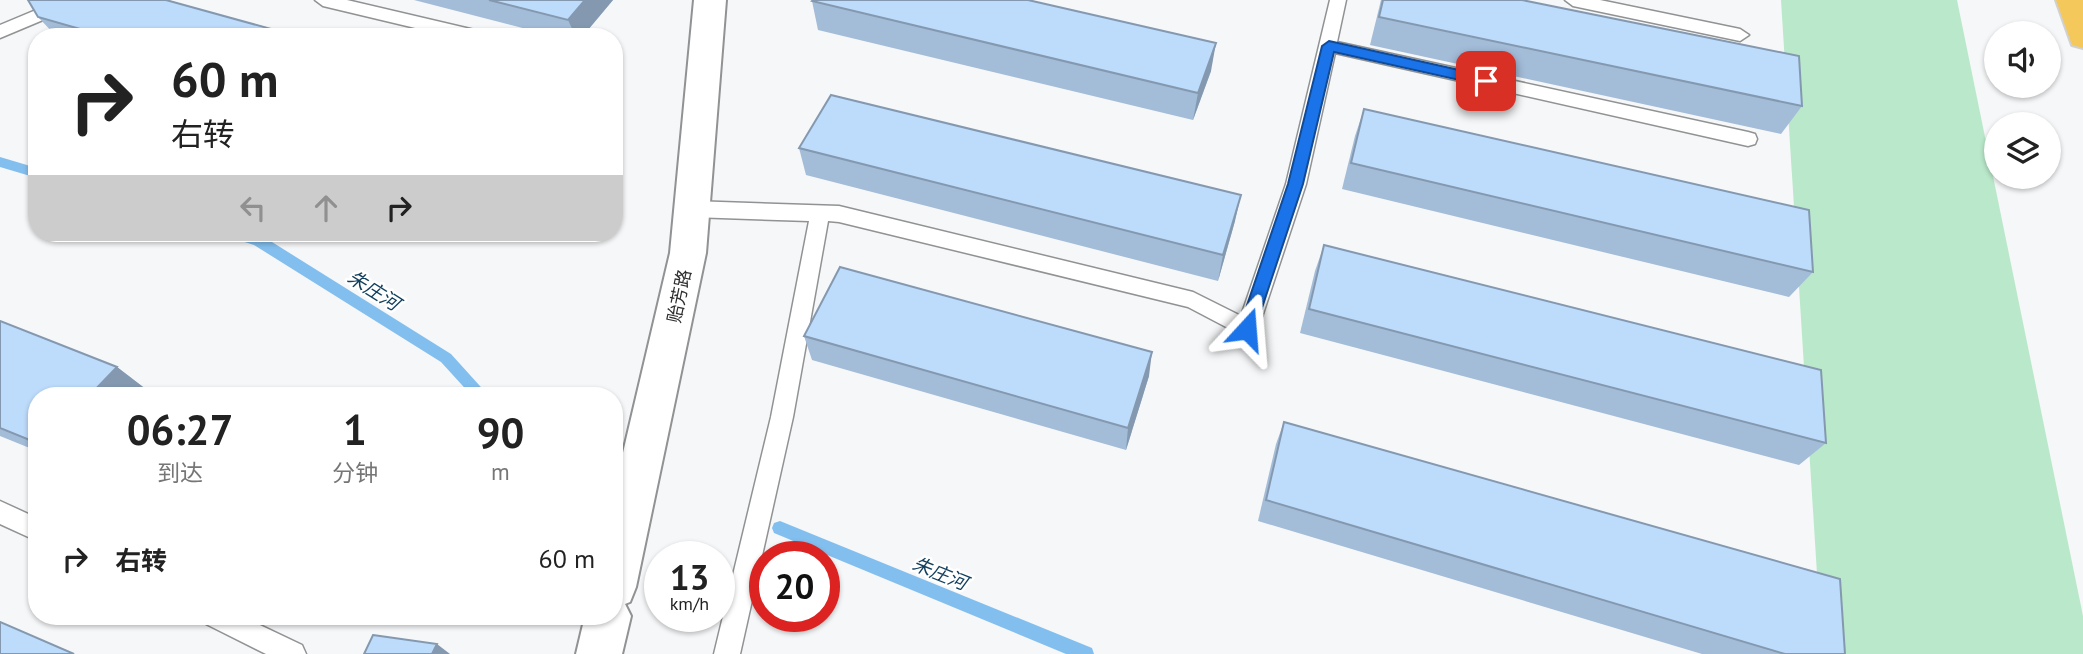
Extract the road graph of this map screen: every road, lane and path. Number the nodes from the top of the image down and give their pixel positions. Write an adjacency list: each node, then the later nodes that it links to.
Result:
1 (75, 0): 8 (lane)
2 (323, 0): 7 (lane)
3 (710, 0): 13 (street, 贻芳路)
4 (1338, 0): 11 (lane)
5 (1573, 0): 9 (lane)
6 (2072, 0): 10 (highway)
7 (442, 28)
8 (0, 32)
9 (1740, 35)
10 (2083, 37)
11 (1329, 46): 12 (lane); 14 (lane)
12 (1748, 139)
13 (692, 209): 14 (lane); 17 (street, 贻芳路)
14 (820, 213): 22 (lane)
15 (0, 512): 16 (lane)
16 (28, 526)
17 (623, 547)
18 (233, 625): 20 (lane)
19 (606, 625): 21 (street)
20 (293, 654)
21 (599, 654)
22 (727, 654)

